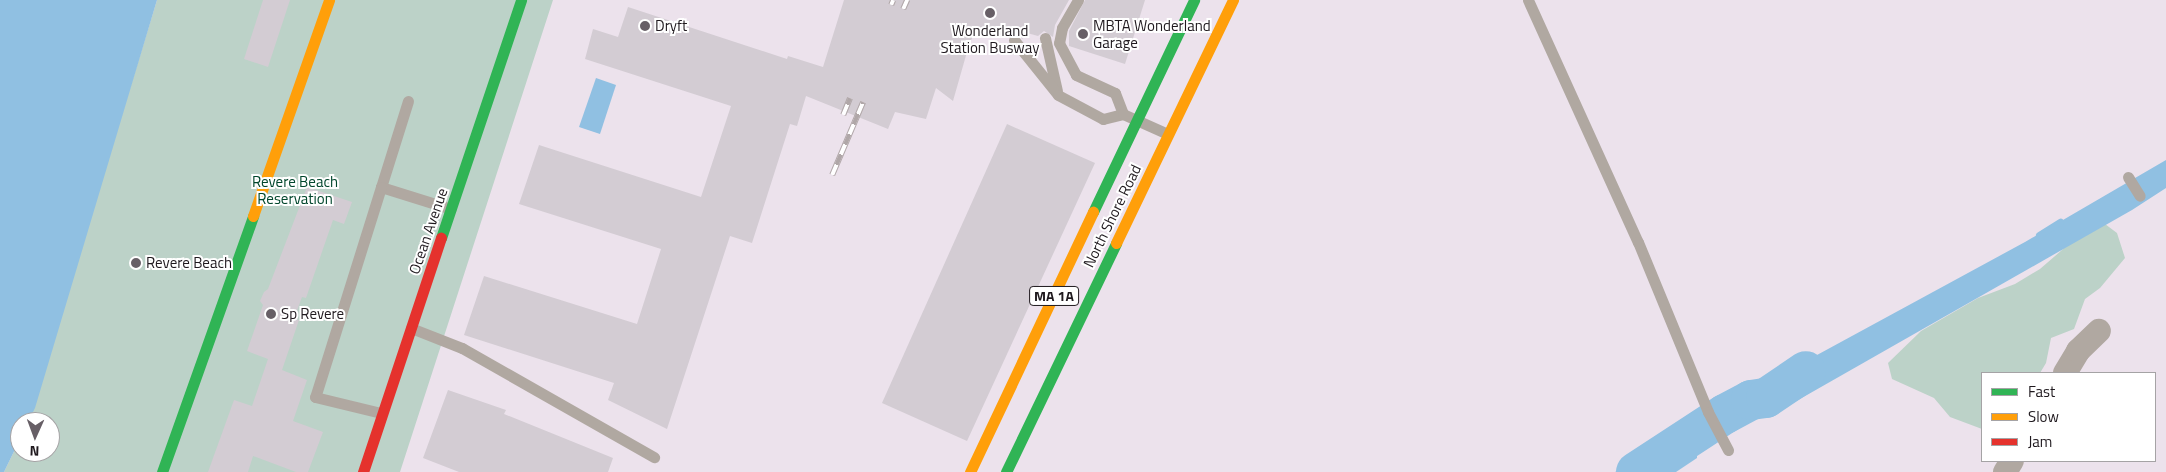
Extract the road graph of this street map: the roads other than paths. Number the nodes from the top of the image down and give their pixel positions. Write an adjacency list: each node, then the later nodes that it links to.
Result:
1 (329, 0): 24 (main road)
2 (521, 0): 17 (main road, Ocean Avenue)
3 (1078, 0): 11 (lane)
4 (1194, 0): 12 (main road, North Shore Road / MA 1A)
5 (1233, 0): 13 (main road, North Shore Road / MA 1A)
6 (1528, 0): 22 (lane)
7 (1045, 38): 9 (lane)
8 (1014, 40): 9 (lane)
9 (1058, 95): 11 (lane)
10 (408, 101): 15 (lane)
11 (1123, 114): 12 (lane)
12 (1138, 120): 13 (lane); 26 (main road, North Shore Road / MA 1A)
13 (1168, 134): 27 (main road, North Shore Road / MA 1A)
14 (2128, 177): 16 (lane)
15 (381, 187): 17 (lane); 21 (lane)
16 (2140, 196)
17 (451, 209): 18 (main road, Ocean Avenue)
18 (410, 328): 21 (main road, Ocean Avenue); 23 (lane)
19 (2099, 331): 20 (street)
20 (2066, 372)
21 (381, 413): 25 (main road, Ocean Avenue)
22 (1728, 450)
23 (654, 457)
24 (162, 472)
25 (363, 472)
26 (970, 472)
27 (1006, 472)

